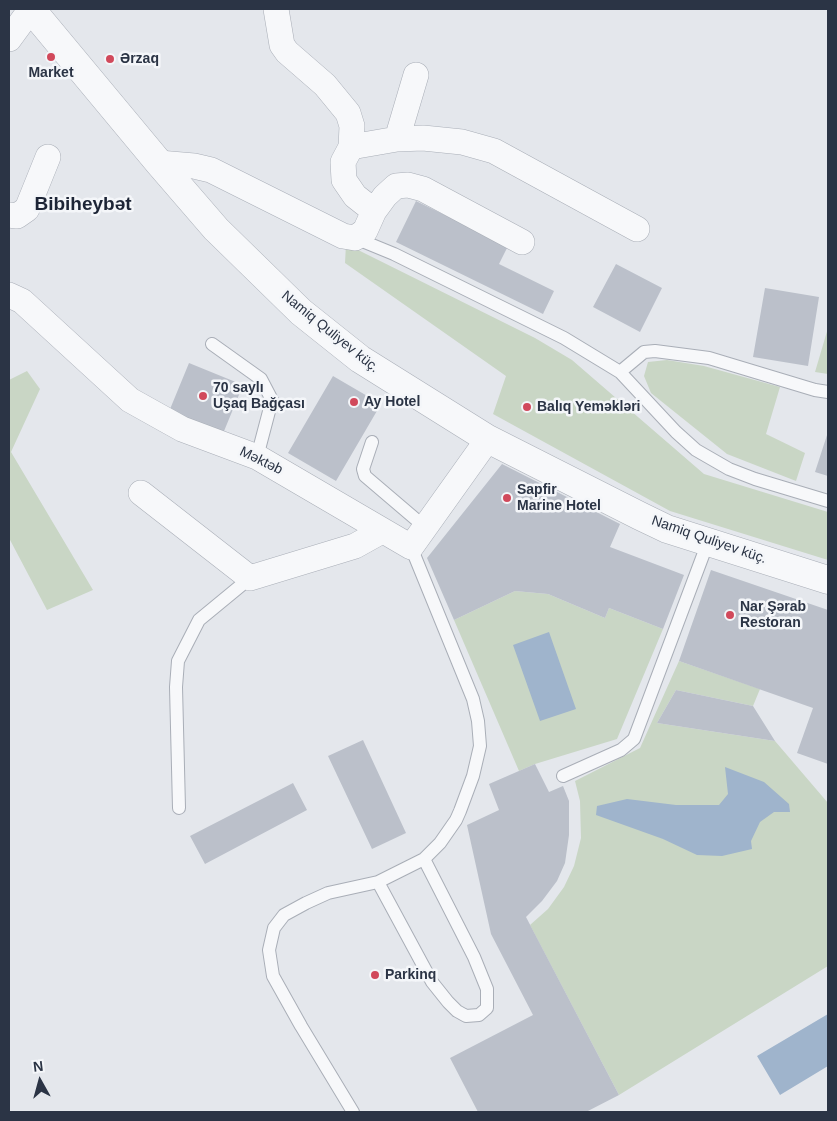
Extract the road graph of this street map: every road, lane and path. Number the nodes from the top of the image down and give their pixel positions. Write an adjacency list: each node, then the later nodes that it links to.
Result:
1 (31, 9): 3 (street); 8 (street, Namiq Quliyev küç.)
2 (276, 9): 6 (street)
3 (9, 39)
4 (416, 75): 5 (street)
5 (397, 139): 6 (street); 11 (street)
6 (351, 147): 9 (street)
7 (48, 157): 10 (street)
8 (159, 163): 12 (street); 18 (street, Namiq Quliyev küç.)
9 (374, 211): 12 (street); 13 (street)
10 (9, 215)
11 (637, 229)
12 (355, 238): 16 (lane)
13 (522, 242)
14 (9, 295): 20 (street, Məktəb)
15 (212, 344): 20 (lane)
16 (620, 372): 17 (lane); 22 (lane)
17 (828, 392)
18 (488, 439): 23 (street); 25 (street, Namiq Quliyev küç.)
19 (372, 442): 23 (lane)
20 (257, 457): 24 (street, Məktəb)
21 (141, 493): 27 (street)
22 (828, 501)
23 (426, 528): 26 (street)
24 (382, 531): 26 (street, Məktəb); 27 (street)
25 (708, 542): 28 (street, Namiq Quliyev küç.); 29 (lane)
26 (411, 547): 31 (lane)
27 (250, 578): 30 (lane)
28 (828, 580)
29 (563, 776)
30 (179, 808)
31 (424, 859): 32 (lane); 32 (lane)
32 (378, 882): 33 (lane)
33 (353, 1112)

